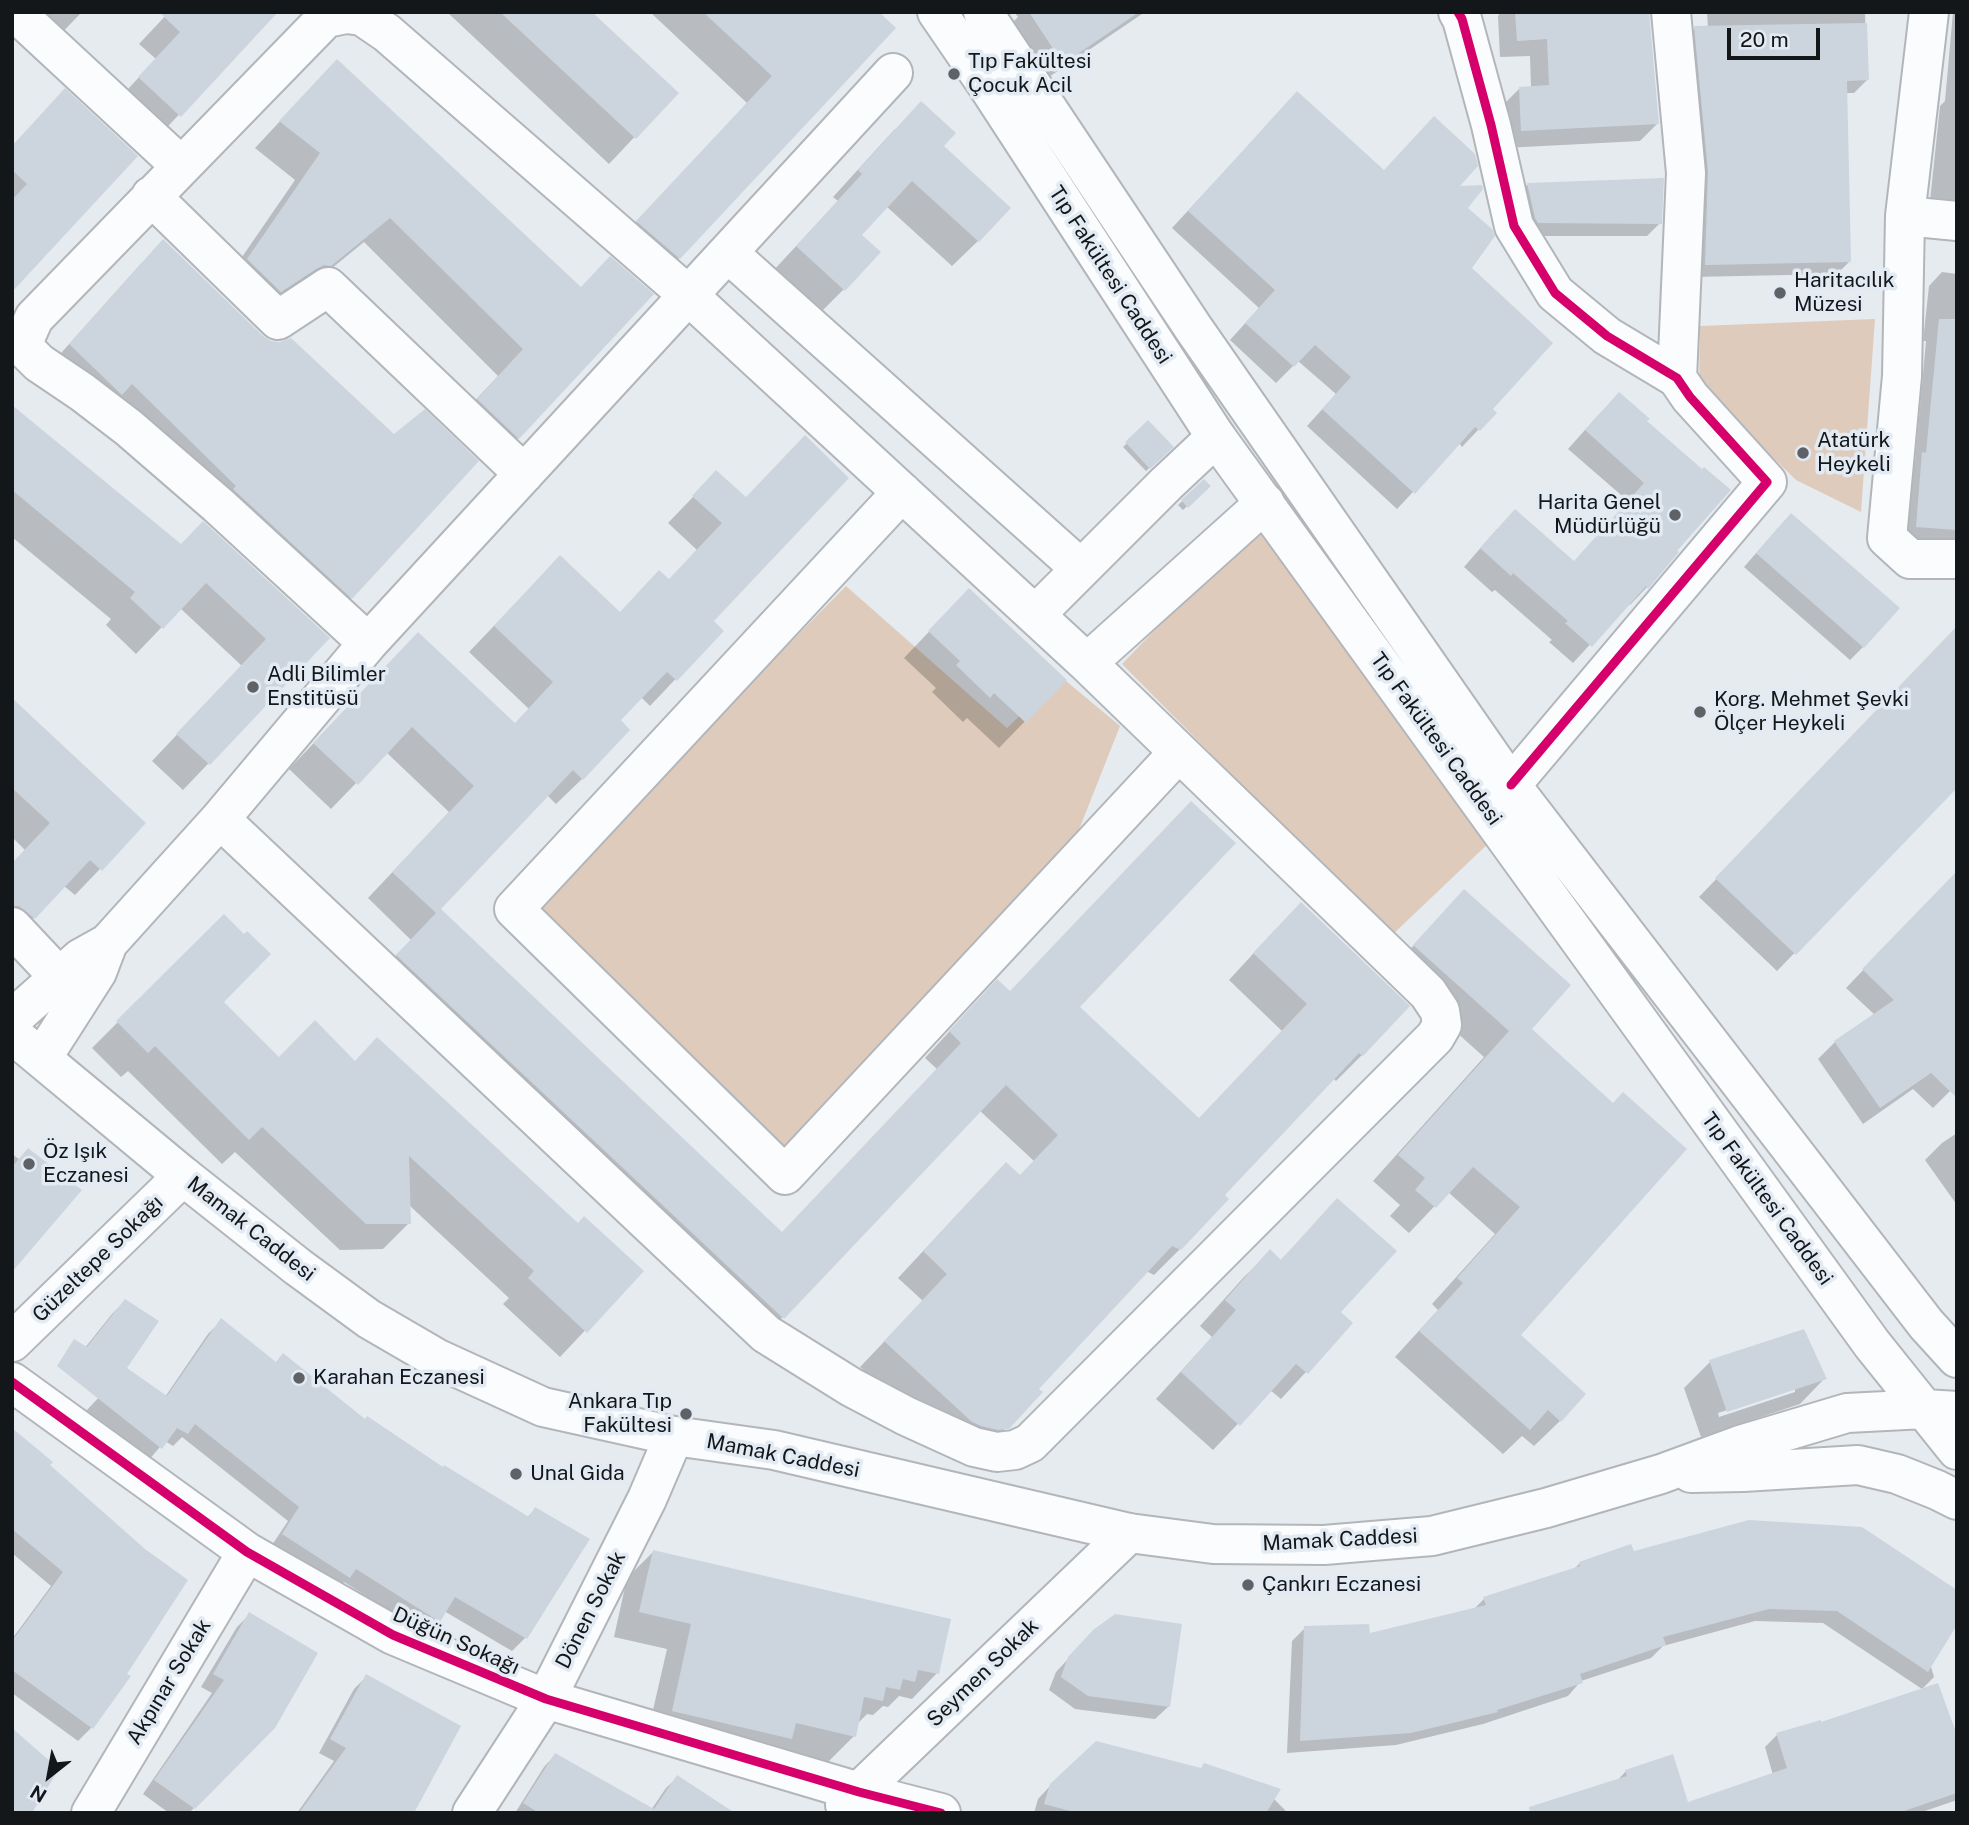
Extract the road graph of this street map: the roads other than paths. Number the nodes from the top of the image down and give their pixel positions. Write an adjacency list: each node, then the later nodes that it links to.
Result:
1 (15, 12): 8 (main road)
2 (937, 12): 15 (main road, Tıp Fakültesi Caddesi)
3 (983, 12): 25 (main road, Tıp Fakültesi Caddesi)
4 (1458, 12): 14 (main road)
5 (1671, 12): 14 (main road)
6 (1929, 12): 10 (main road)
7 (893, 73): 12 (main road)
8 (181, 166): 9 (main road); 13 (main road)
9 (151, 197): 16 (main road); 22 (main road)
10 (1905, 216): 11 (main road); 19 (main road)
11 (1957, 220)
12 (728, 253): 13 (main road); 20 (main road)
13 (688, 295): 16 (main road); 17 (main road)
14 (1677, 378): 25 (main road)
15 (1216, 437): 18 (main road, Tıp Fakültesi Caddesi); 20 (main road)
16 (524, 474): 22 (main road)
17 (902, 492): 21 (main road); 24 (main road)
18 (1265, 503): 23 (main road); 37 (main road, Tıp Fakültesi Caddesi)
19 (1957, 559)
20 (1081, 569): 21 (main road)
21 (1035, 615): 23 (main road)
22 (368, 643): 26 (main road)
23 (1087, 663): 24 (main road)
24 (1179, 752): 26 (main road)
25 (1511, 785): 35 (main road, Tıp Fakültesi Caddesi)
26 (220, 819): 28 (main road)
27 (12, 927): 29 (main road)
28 (108, 943): 29 (main road); 32 (main road)
29 (59, 978): 30 (main road)
30 (12, 1019)
31 (12, 1034): 32 (main road, Mamak Caddesi)
32 (42, 1058): 33 (main road, Mamak Caddesi)
33 (183, 1176): 34 (main road, Güzeltepe Sokağı); 38 (main road, Mamak Caddesi)
34 (12, 1342)
35 (1957, 1358)
36 (12, 1382): 43 (main road, Düğün Sokağı)
37 (1941, 1410): 39 (main road, Tıp Fakültesi Caddesi); 40 (main road, Mamak Caddesi)
38 (674, 1436): 42 (main road, Mamak Caddesi); 44 (main road, Dönen Sokak)
39 (1957, 1450)
40 (1661, 1474): 41 (main road, Mamak Caddesi); 42 (main road, Mamak Caddesi)
41 (1957, 1500)
42 (1129, 1533): 45 (main road, Seymen Sokak)
43 (247, 1552): 44 (main road, Düğün Sokağı); 46 (main road, Akpınar Sokak)
44 (546, 1699): 45 (main road, Düğün Sokağı); 47 (main road, Dönen Sokak)
45 (848, 1803): 48 (main road, Düğün Sokağı)
46 (90, 1813)
47 (472, 1813)
48 (941, 1813)

